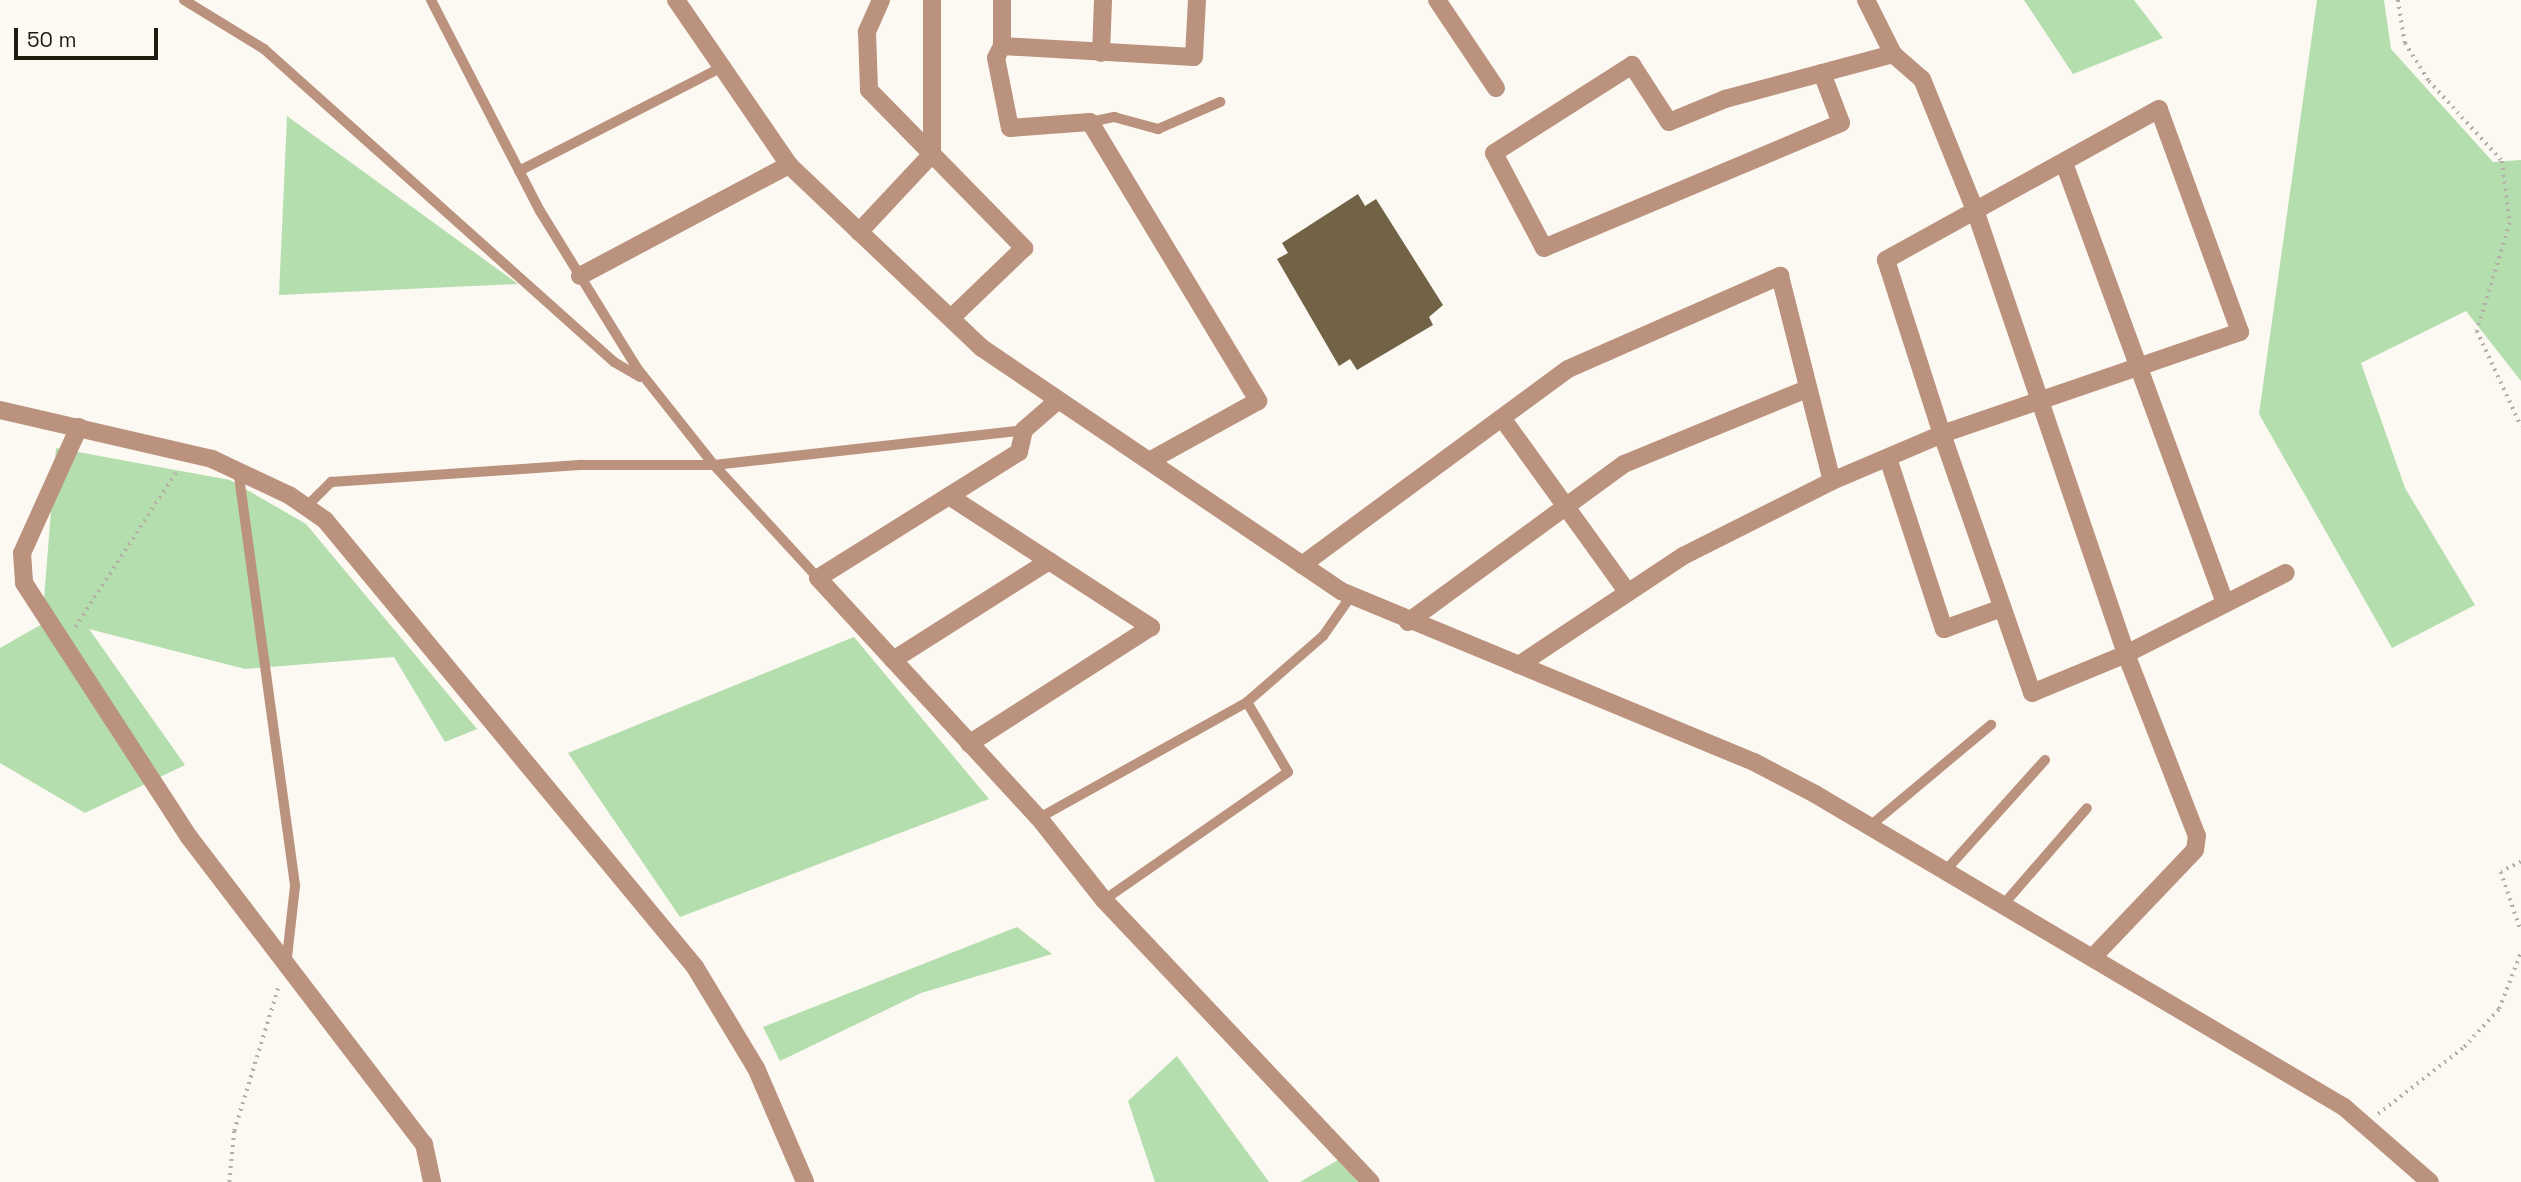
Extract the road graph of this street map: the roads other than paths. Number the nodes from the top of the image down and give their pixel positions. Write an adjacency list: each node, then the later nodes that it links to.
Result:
1 (184, 0): 28 (lane)
2 (676, 0): 14 (street)
3 (881, 0): 19 (street)
4 (933, 0): 19 (street)
5 (1002, 0): 11 (street)
6 (1103, 0): 12 (street)
7 (1197, 0): 12 (street)
8 (1437, 0): 16 (street)
9 (1866, 0): 13 (street)
10 (433, 1): 22 (lane)
11 (1002, 46): 12 (street); 18 (street)
12 (1101, 53)
13 (1893, 54): 15 (street); 23 (street)
14 (722, 66): 21 (street); 22 (lane)
15 (1822, 73): 15 (street)
16 (1496, 88)
17 (1220, 102): 18 (lane)
18 (1090, 122): 38 (street)
19 (932, 154): 24 (street); 26 (street)
20 (2064, 163): 23 (street); 27 (street); 27 (street)
21 (789, 165): 24 (street); 25 (street)
22 (519, 170): 25 (lane)
23 (1975, 209): 30 (street); 36 (street)
24 (859, 232): 26 (street)
25 (580, 276): 28 (lane)
26 (950, 318): 31 (street)
27 (2142, 366): 30 (street); 51 (street)
28 (647, 381): 39 (lane)
29 (1804, 390): 33 (street); 41 (street); 44 (street)
30 (2041, 401): 36 (street); 54 (street)
31 (1056, 402): 35 (street); 38 (street)
32 (0, 410): 34 (street)
33 (1502, 418): 44 (street); 46 (street)
34 (79, 427): 40 (street); 68 (street)
35 (1024, 430): 39 (lane); 42 (street)
36 (1942, 434): 37 (street); 52 (street)
37 (1888, 458): 41 (street); 52 (street)
38 (1151, 460): 46 (street)
39 (714, 465): 43 (lane); 48 (lane)
40 (238, 468): 43 (street); 68 (lane)
41 (1832, 481): 49 (street)
42 (949, 496): 45 (street); 48 (street)
43 (307, 505): 70 (street)
44 (1567, 505): 49 (street); 53 (street)
45 (1049, 561): 55 (street); 59 (street)
46 (1302, 565): 50 (street)
47 (2286, 573): 51 (street)
48 (818, 578): 55 (street)
49 (1626, 590): 56 (street)
50 (1351, 596): 53 (street); 57 (lane)
51 (2225, 604): 54 (street)
52 (2002, 608): 54 (street)
53 (1408, 622): 56 (street)
54 (2126, 654): 67 (street)
55 (893, 660): 59 (street)
56 (1519, 665): 63 (street)
57 (1247, 702): 62 (lane); 65 (lane)
58 (1991, 725): 63 (lane)
59 (969, 744): 62 (street)
60 (2045, 760): 64 (lane)
61 (2087, 808): 66 (lane)
62 (1039, 818): 65 (street)
63 (1870, 826): 64 (street)
64 (1946, 870): 66 (street)
65 (1104, 900): 71 (street)
66 (2003, 905): 67 (street)
67 (2092, 958): 72 (street)
68 (285, 970): 69 (street)
69 (432, 1182)
70 (805, 1182)
71 (1371, 1182)
72 (2430, 1182)

